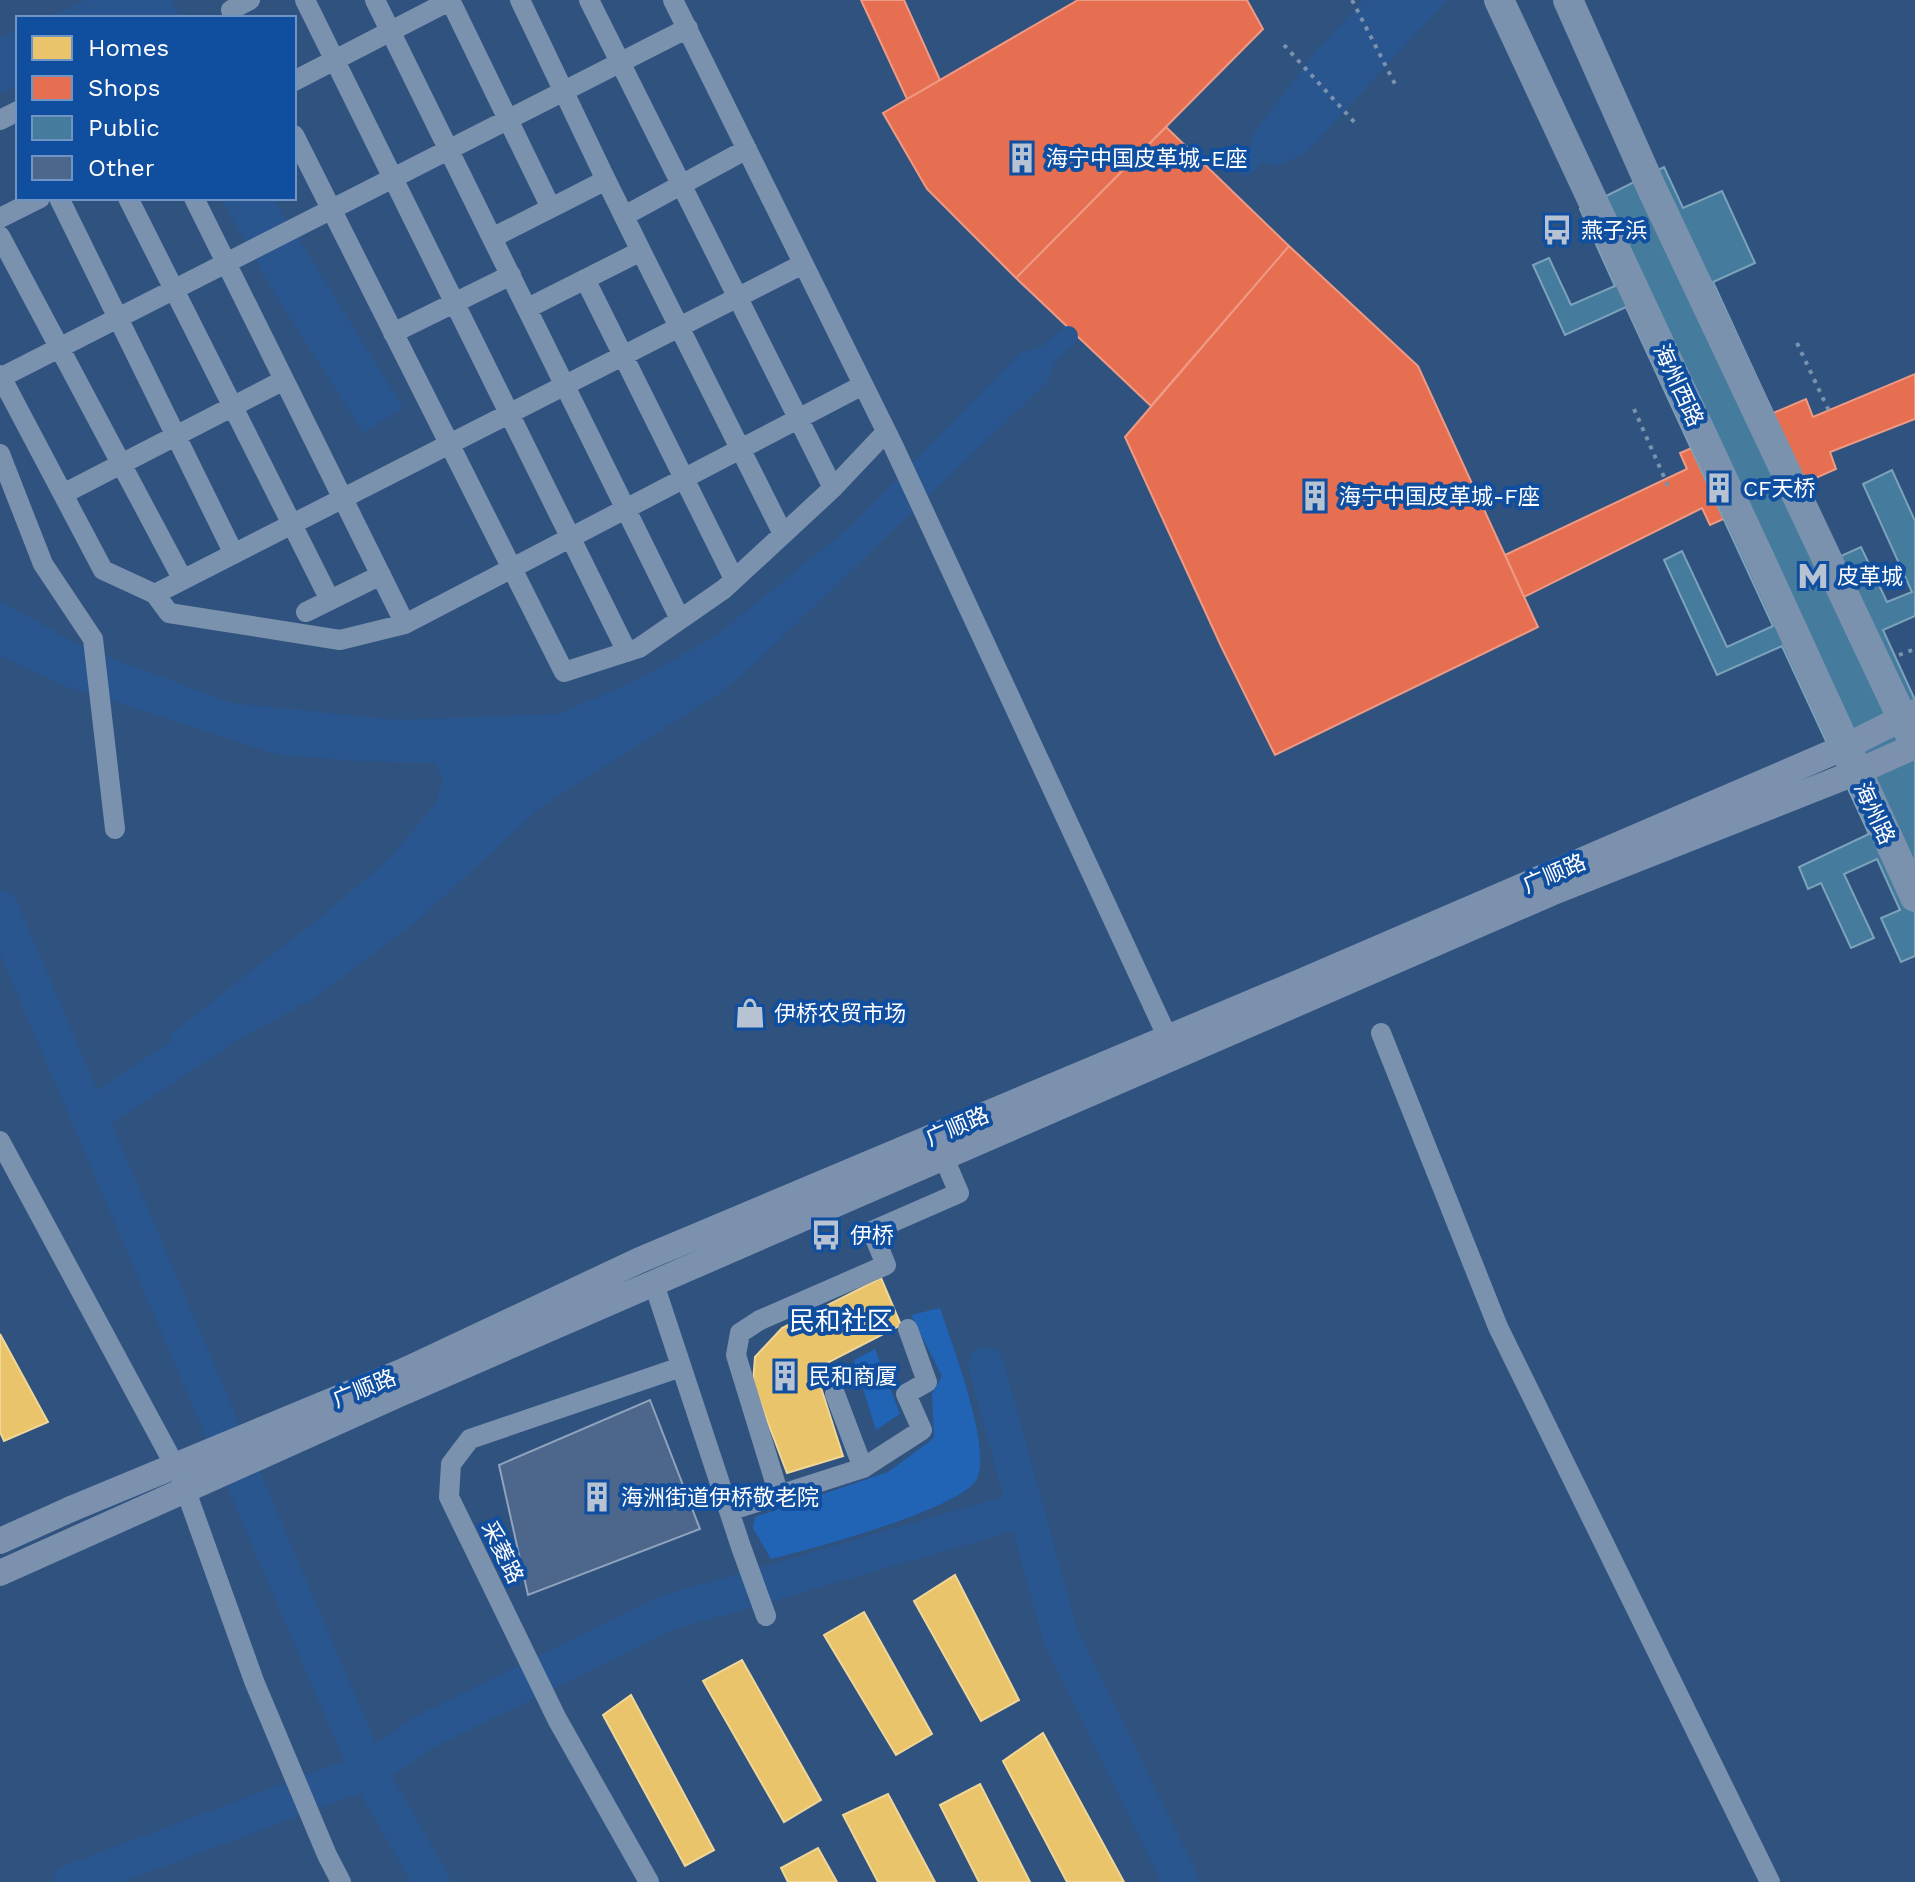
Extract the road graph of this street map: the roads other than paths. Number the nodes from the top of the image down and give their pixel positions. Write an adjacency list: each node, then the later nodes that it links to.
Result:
1 (250, 0): 10 (street)
2 (305, 0): 13 (street)
3 (375, 0): 12 (street)
4 (451, 0): 12 (street); 17 (street)
5 (520, 0): 16 (street)
6 (589, 0): 14 (street)
7 (673, 0): 11 (street)
8 (1499, 0): 81 (highway, 海州西路)
9 (1568, 0): 80 (highway)
10 (231, 9)
11 (688, 28): 14 (street); 19 (street)
12 (391, 31): 13 (street); 20 (street)
13 (335, 60): 15 (street); 21 (street)
14 (620, 63): 16 (street); 23 (street)
15 (296, 80)
16 (564, 91): 17 (street); 22 (street)
17 (508, 120): 20 (street); 28 (street)
18 (296, 140): 29 (street)
19 (747, 149): 23 (street); 36 (street)
20 (449, 150): 21 (street); 33 (street)
21 (393, 178): 29 (street); 41 (street)
22 (606, 180): 28 (street); 30 (street)
23 (681, 185): 30 (street); 40 (street)
24 (36, 200): 31 (street)
25 (60, 200): 43 (street)
26 (129, 200): 39 (street)
27 (195, 200): 35 (street)
28 (551, 208): 33 (street)
29 (323, 214): 35 (street); 45 (street)
30 (624, 216): 34 (street)
31 (0, 218)
32 (0, 236): 46 (street)
33 (492, 238): 37 (street)
34 (641, 251): 38 (street); 44 (street)
35 (227, 263): 39 (street); 49 (street)
36 (803, 264): 40 (street); 51 (street)
37 (511, 275): 41 (street); 42 (street)
38 (585, 279): 42 (street); 47 (street)
39 (174, 290): 43 (street); 52 (street)
40 (737, 297): 44 (street); 54 (street)
41 (454, 303): 45 (street); 53 (street)
42 (528, 308): 50 (street)
43 (118, 318): 46 (street); 55 (street)
44 (679, 327): 47 (street); 58 (street)
45 (393, 333): 57 (street)
46 (59, 348): 48 (street); 60 (street)
47 (623, 355): 50 (street); 61 (street)
48 (0, 377): 63 (street)
49 (284, 380): 52 (street); 64 (street)
50 (565, 385): 53 (street); 65 (street)
51 (863, 385): 54 (street); 56 (street)
52 (233, 406): 55 (street); 66 (street)
53 (509, 413): 57 (street); 68 (street)
54 (799, 419): 58 (street); 62 (street)
55 (176, 436): 60 (street); 69 (street)
56 (889, 439): 62 (street); 85 (street)
57 (449, 444): 64 (street); 70 (street)
58 (741, 449): 61 (street); 67 (street)
59 (0, 454): 82 (street)
60 (121, 464): 63 (street); 73 (street)
61 (684, 479): 65 (street); 72 (street)
62 (833, 488): 67 (street)
63 (63, 494): 74 (street)
64 (343, 498): 66 (street); 71 (street)
65 (626, 509): 68 (street); 77 (street)
66 (292, 524): 69 (street); 75 (street)
67 (783, 534): 72 (street)
68 (570, 538): 70 (street); 79 (street)
69 (234, 554): 73 (street)
70 (512, 569): 78 (street); 79 (street)
71 (381, 575): 75 (street); 78 (street)
72 (734, 579): 77 (street)
73 (183, 580): 74 (street)
74 (155, 594): 78 (street)
75 (330, 600): 76 (street)
76 (306, 612)
77 (680, 619): 79 (street)
78 (405, 624)
79 (627, 652)
80 (1912, 730): 81 (main road, 广顺路)
81 (1851, 760): 83 (highway, 海州路); 85 (main road, 广顺路)
82 (115, 829)
83 (1915, 897)
84 (1381, 1033): 101 (street)
85 (1172, 1047): 87 (main road, 广顺路)
86 (0, 1141): 99 (street)
87 (939, 1147): 88 (main road, 广顺路); 91 (main road, 广顺路); 94 (street)
88 (654, 1284): 90 (street); 91 (main road, 广顺路)
89 (908, 1329): 93 (street)
90 (681, 1367): 95 (street); 100 (street, 采菱路)
91 (406, 1381): 96 (main road, 广顺路, bridge); 97 (main road, bridge)
92 (835, 1394): 93 (street)
93 (863, 1468): 94 (street)
94 (779, 1495): 95 (street)
95 (729, 1511): 98 (street)
96 (0, 1541)
97 (0, 1573)
98 (766, 1616)
99 (341, 1882)
100 (649, 1882)
101 (1770, 1882)

